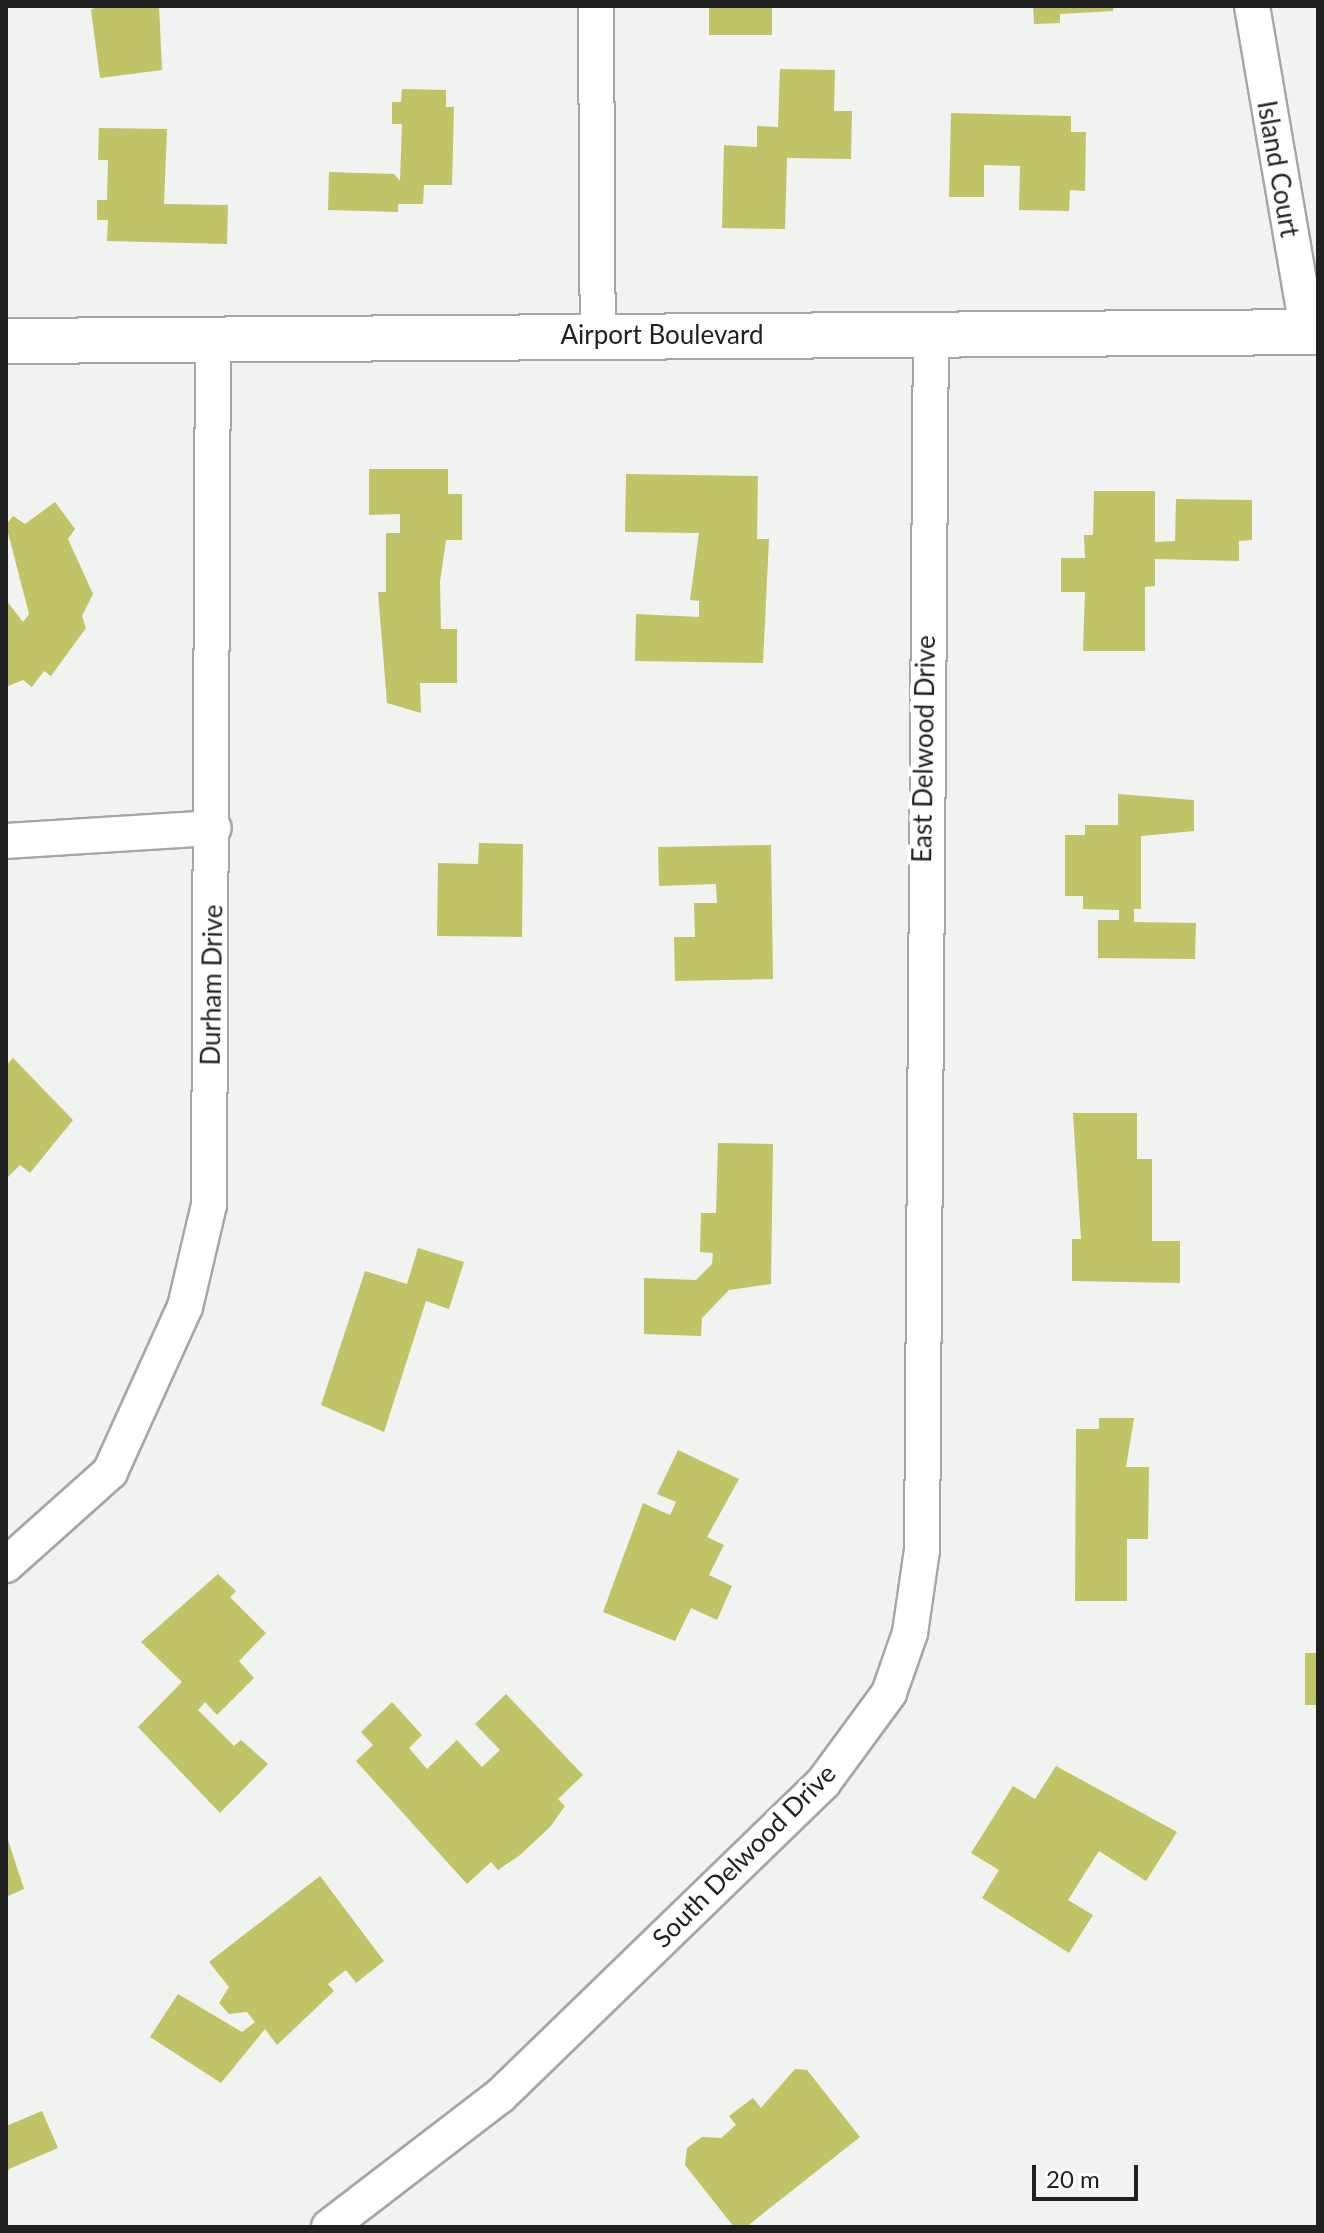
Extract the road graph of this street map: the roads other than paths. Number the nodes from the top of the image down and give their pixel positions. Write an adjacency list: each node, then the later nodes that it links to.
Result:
1 (596, 6): 5 (street)
2 (1252, 6): 3 (street, Island Court)
3 (1313, 332): 4 (main road, Airport Boulevard)
4 (931, 333): 5 (main road, Airport Boulevard); 10 (street, East Delwood Drive)
5 (598, 336): 6 (main road, Airport Boulevard)
6 (213, 338): 7 (main road, Airport Boulevard); 8 (street, Durham Drive)
7 (6, 341)
8 (214, 828): 9 (street); 11 (street, Durham Drive)
9 (6, 841)
10 (922, 1165): 12 (street, South Delwood Drive)
11 (6, 1565)
12 (329, 2227)

